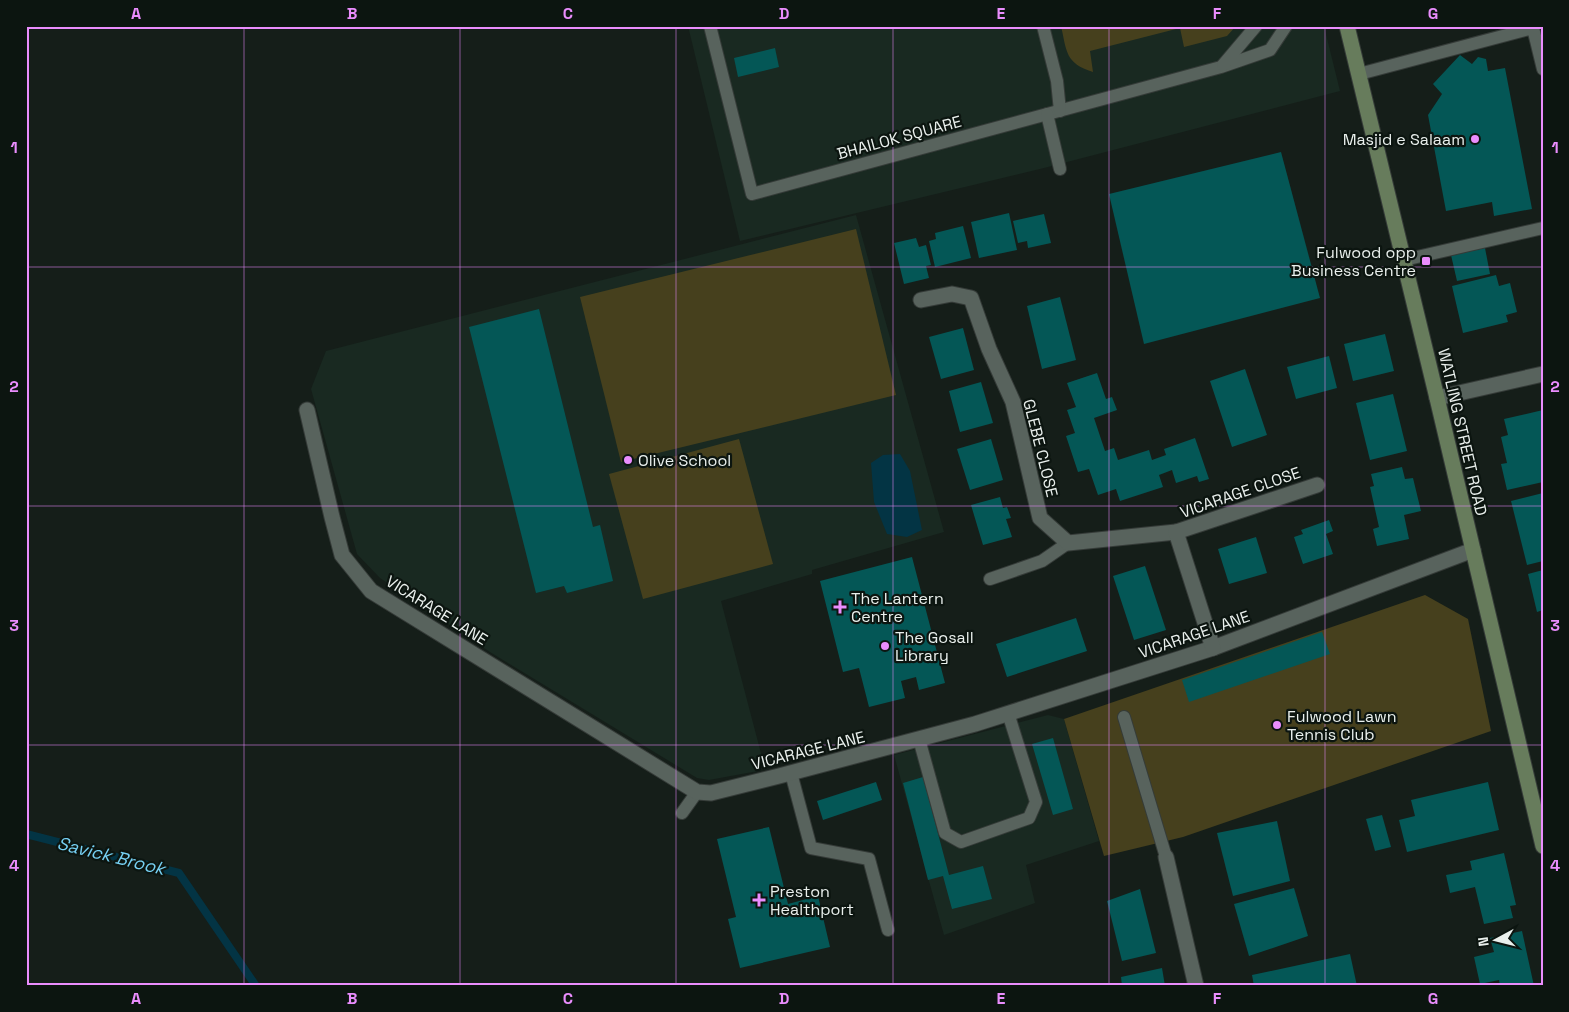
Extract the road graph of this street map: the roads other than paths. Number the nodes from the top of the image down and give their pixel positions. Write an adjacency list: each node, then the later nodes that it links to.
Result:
1 (710, 26): 10 (lane, BHAILOK SQUARE)
2 (1043, 26): 9 (lane)
3 (1256, 26): 6 (lane)
4 (1286, 26): 6 (lane, BHAILOK SQUARE)
5 (1347, 26): 8 (main road, WATLING STREET ROAD)
6 (1221, 67): 9 (lane, BHAILOK SQUARE)
7 (1543, 68): 8 (lane)
8 (1359, 74): 13 (main road, WATLING STREET ROAD)
9 (1060, 111): 10 (lane, BHAILOK SQUARE)
10 (1047, 114): 11 (lane)
11 (1060, 169)
12 (1543, 228): 13 (lane)
13 (1404, 260): 16 (main road, WATLING STREET ROAD)
14 (922, 300): 20 (street, GLEBE CLOSE)
15 (1543, 374): 16 (street)
16 (1437, 398): 21 (main road, WATLING STREET ROAD)
17 (308, 410): 28 (street, VICARAGE LANE)
18 (1317, 484): 19 (street, VICARAGE CLOSE)
19 (1176, 532): 20 (street); 23 (street, VICARAGE CLOSE)
20 (1068, 543): 22 (lane)
21 (1473, 550): 23 (street, VICARAGE LANE); 30 (main road, WATLING STREET ROAD)
22 (990, 579)
23 (1213, 648): 24 (street, VICARAGE LANE)
24 (1008, 713): 26 (street, VICARAGE LANE); 26 (lane)
25 (1124, 716): 31 (lane)
26 (919, 740): 27 (street, VICARAGE LANE)
27 (791, 774): 28 (street, VICARAGE LANE); 32 (lane)
28 (697, 792): 29 (lane)
29 (682, 813)
30 (1543, 846)
31 (1166, 857): 33 (street)
32 (888, 930)
33 (1196, 986)

